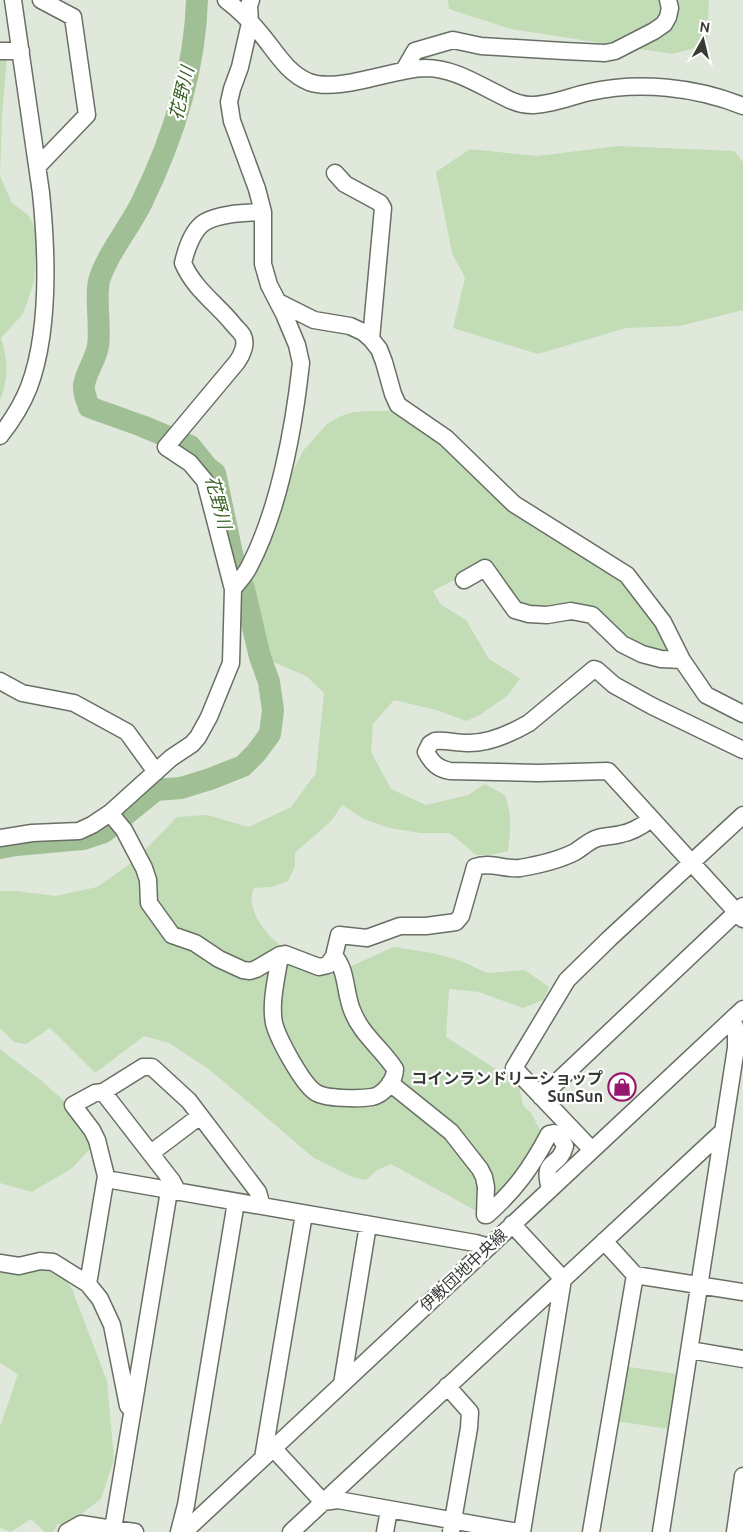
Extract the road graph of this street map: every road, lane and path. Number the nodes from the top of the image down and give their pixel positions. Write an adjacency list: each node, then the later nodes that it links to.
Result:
1 (14, 0): 8 (street)
2 (41, 0): 11 (street)
3 (226, 0): 6 (street)
4 (250, 0): 6 (street)
5 (668, 0): 9 (street)
6 (250, 22): 9 (street); 13 (street)
7 (0, 51): 8 (street)
8 (21, 51): 11 (street)
9 (404, 70): 10 (street)
10 (741, 102)
11 (38, 166): 16 (street)
12 (335, 173): 15 (street)
13 (263, 212): 14 (street); 18 (street)
14 (278, 302): 15 (street); 18 (street)
15 (371, 339): 19 (street)
16 (0, 436)
17 (464, 580): 19 (street)
18 (233, 589): 23 (street)
19 (682, 660): 21 (street)
20 (0, 681): 23 (street)
21 (743, 714)
22 (743, 750): 26 (street)
23 (156, 772): 24 (street)
24 (110, 813): 27 (street); 30 (street)
25 (743, 815): 28 (street)
26 (651, 819): 28 (street); 31 (street)
27 (0, 838)
28 (692, 863): 29 (street); 36 (street)
29 (741, 913): 36 (street)
30 (280, 955): 31 (street); 33 (street)
31 (334, 956): 33 (street)
32 (738, 1014): 34 (street); 39 (street, 伊敷団地中央線)
33 (390, 1083): 42 (street)
34 (737, 1084): 38 (street)
35 (103, 1092): 37 (street); 40 (street); 41 (street)
36 (541, 1096): 39 (street)
37 (200, 1116): 40 (street); 45 (street)
38 (723, 1131): 49 (street); 55 (street)
39 (592, 1150): 42 (street, 伊敷団地中央線)
40 (151, 1153): 43 (street)
41 (106, 1180): 43 (street); 54 (street)
42 (550, 1189): 48 (street, 伊敷団地中央線)
43 (174, 1191): 44 (street); 61 (street)
44 (236, 1202): 45 (street); 70 (street)
45 (262, 1206): 46 (street)
46 (304, 1214): 47 (street); 62 (street)
47 (368, 1224): 50 (street); 59 (street)
48 (512, 1224): 50 (street, 伊敷団地中央線); 53 (street)
49 (604, 1241): 52 (street); 53 (street)
50 (489, 1247): 59 (street, 伊敷団地中央線)
51 (0, 1264): 54 (street)
52 (635, 1275): 55 (street); 75 (street)
53 (563, 1279): 60 (street); 74 (street)
54 (88, 1284): 61 (street)
55 (700, 1285): 56 (street); 57 (street)
56 (743, 1292)
57 (690, 1350): 58 (street); 76 (street)
58 (743, 1359)
59 (342, 1384): 62 (street, 伊敷団地中央線)
60 (447, 1386): 64 (street); 66 (street)
61 (130, 1416): 67 (street)
62 (268, 1453): 64 (street); 71 (street, 伊敷団地中央線)
63 (743, 1476): 77 (street)
64 (322, 1502): 65 (street); 72 (street)
65 (389, 1510): 66 (street); 73 (street)
66 (452, 1526): 74 (street)
67 (113, 1529): 68 (street); 69 (street)
68 (67, 1532)
69 (134, 1532)
70 (179, 1532)
71 (184, 1532)
72 (291, 1532)
73 (385, 1532)
74 (520, 1532)
75 (591, 1532)
76 (661, 1532)
77 (735, 1532)

